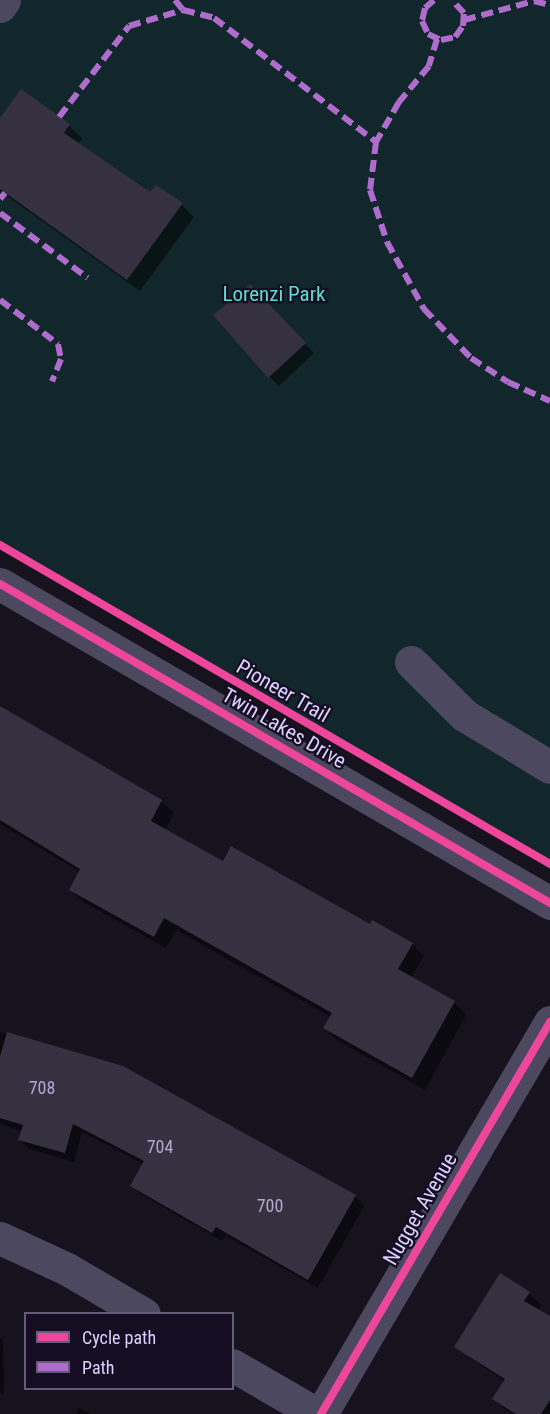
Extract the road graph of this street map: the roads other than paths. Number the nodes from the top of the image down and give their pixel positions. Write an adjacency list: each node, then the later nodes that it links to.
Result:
1 (4, 0): 2 (street)
2 (0, 6)
3 (0, 584): 6 (street, Twin Lakes Drive)
4 (411, 662): 5 (street)
5 (550, 767)
6 (550, 903)
7 (550, 1022): 11 (street, Nugget Avenue)
8 (0, 1238): 9 (street)
9 (141, 1312)
10 (234, 1366): 11 (street)
11 (319, 1414)

